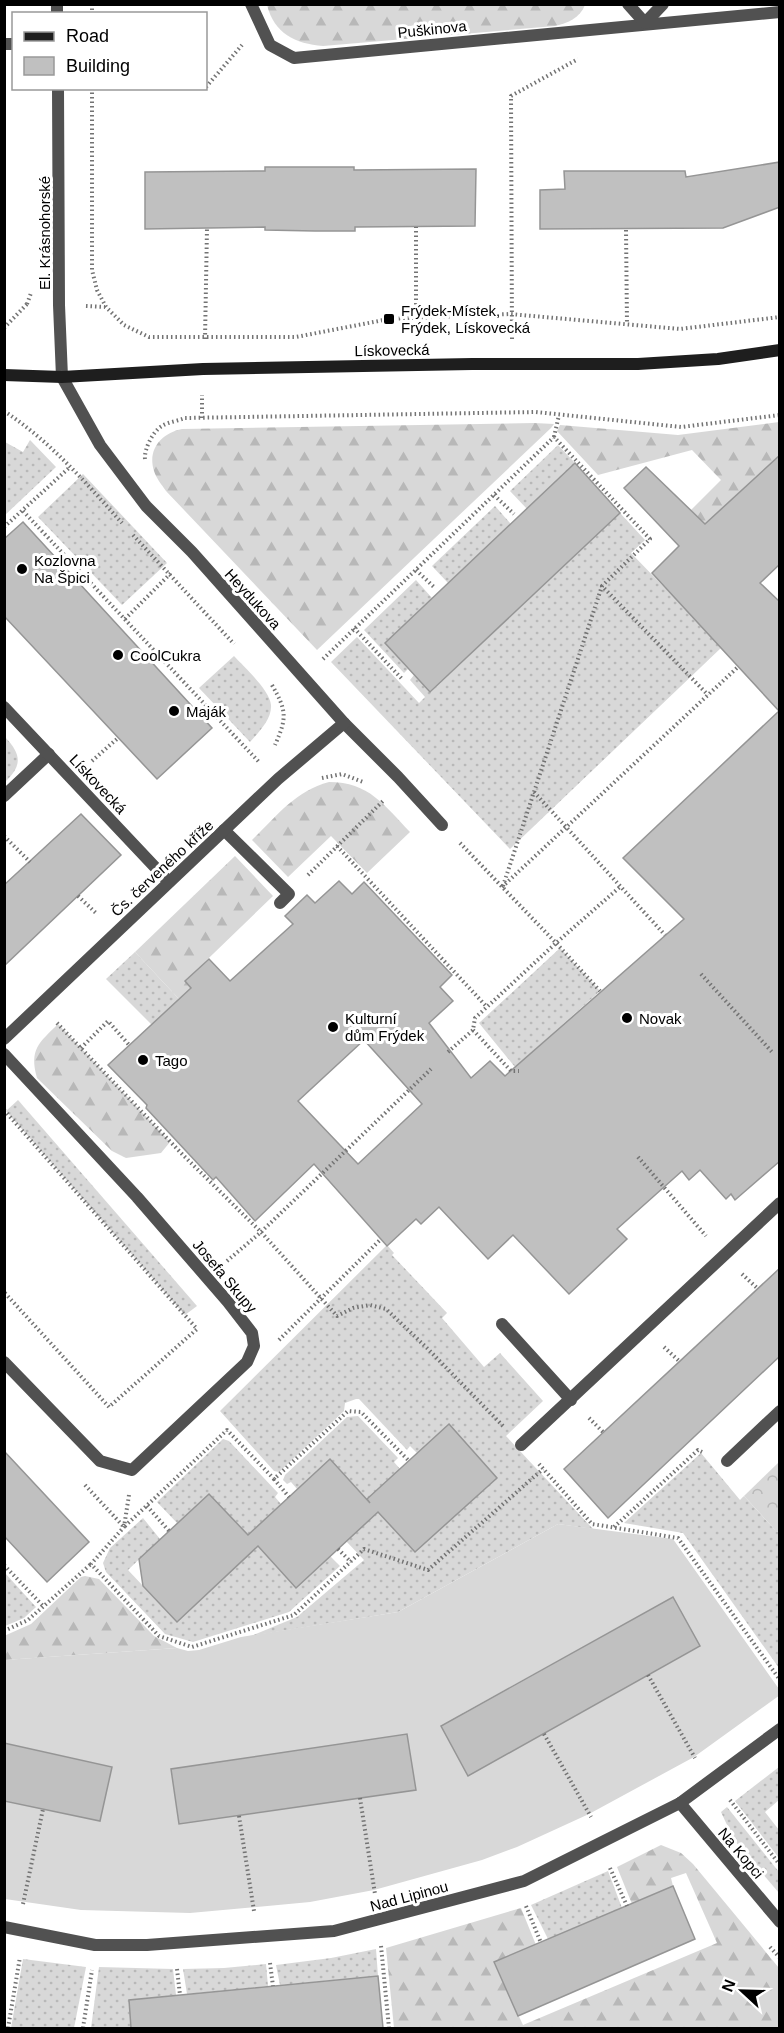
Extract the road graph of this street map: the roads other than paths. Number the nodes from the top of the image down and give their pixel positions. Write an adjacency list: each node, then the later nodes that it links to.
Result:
1 (251, 4): 5 (street, Puškinova)
2 (628, 4): 5 (street)
3 (663, 4): 5 (street)
4 (780, 12): 5 (street, Puškinova)
5 (645, 23)
6 (58, 90): 9 (street, El. Krásnohorské)
7 (780, 350): 9 (main road, Lískovecká)
8 (4, 375): 9 (main road, Lískovecká)
9 (62, 377): 11 (street, Heydukova)
10 (4, 707): 12 (street, Lískovecká)
11 (344, 723): 14 (street, Heydukova); 15 (street, Čs. červeného kříže)
12 (49, 754): 13 (street); 16 (street, Lískovecká)
13 (4, 796)
14 (442, 825)
15 (224, 830): 16 (street, Čs. červeného kříže); 17 (street)
16 (169, 882): 18 (street, Čs. červeného kříže)
17 (280, 903)
18 (4, 1039)
19 (4, 1054): 22 (street, Josefa Skupy)
20 (780, 1203): 23 (street)
21 (502, 1324): 23 (street)
22 (4, 1362)
23 (571, 1400): 25 (street)
24 (780, 1411): 26 (street)
25 (521, 1445)
26 (727, 1461)
27 (780, 1729): 28 (street, Nad Lipinou)
28 (680, 1803): 29 (street, Na Kopci); 30 (street, Nad Lipinou)
29 (780, 1922)
30 (4, 1927)

